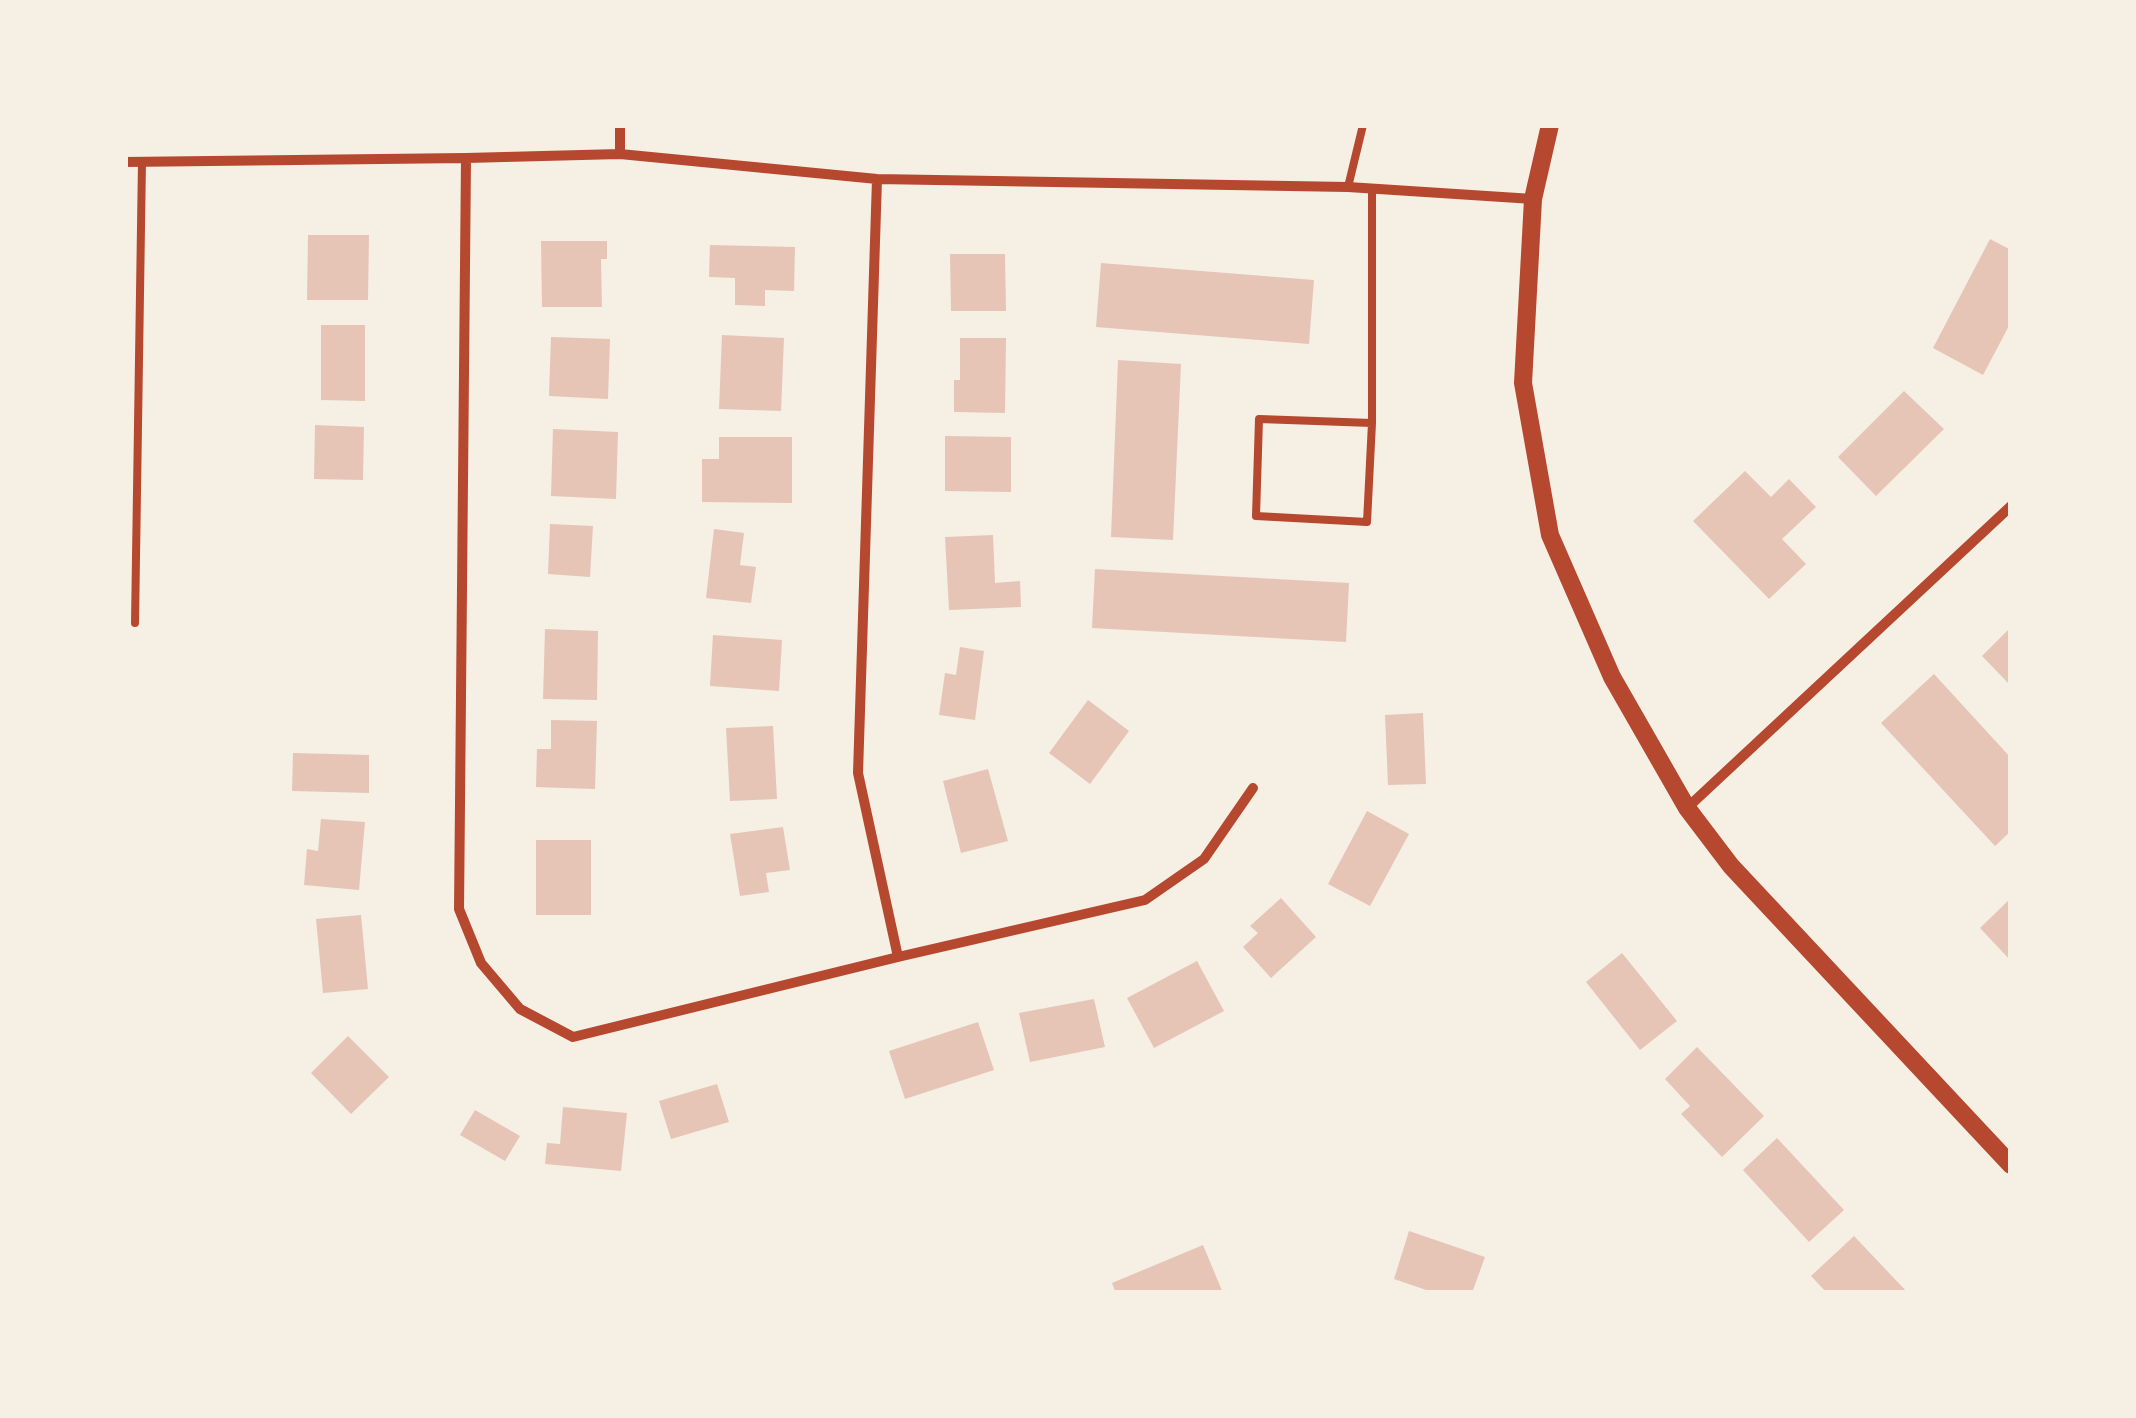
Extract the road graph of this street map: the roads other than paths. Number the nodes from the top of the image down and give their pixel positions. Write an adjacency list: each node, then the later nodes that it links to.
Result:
1 (620, 125): 4 (street)
2 (1363, 125): 9 (lane)
3 (1550, 125): 11 (street)
4 (620, 154): 5 (street); 8 (street)
5 (466, 158): 6 (street); 17 (street)
6 (142, 161): 7 (street); 14 (lane)
7 (125, 162)
8 (877, 180): 9 (street); 17 (street)
9 (1348, 187): 10 (street)
10 (1372, 189): 11 (street); 12 (lane)
11 (1533, 199): 16 (street)
12 (1372, 423): 12 (lane)
13 (2011, 506): 16 (street)
14 (135, 623)
15 (1253, 788): 17 (street)
16 (1688, 808): 18 (street)
17 (898, 957)
18 (2011, 1165)

